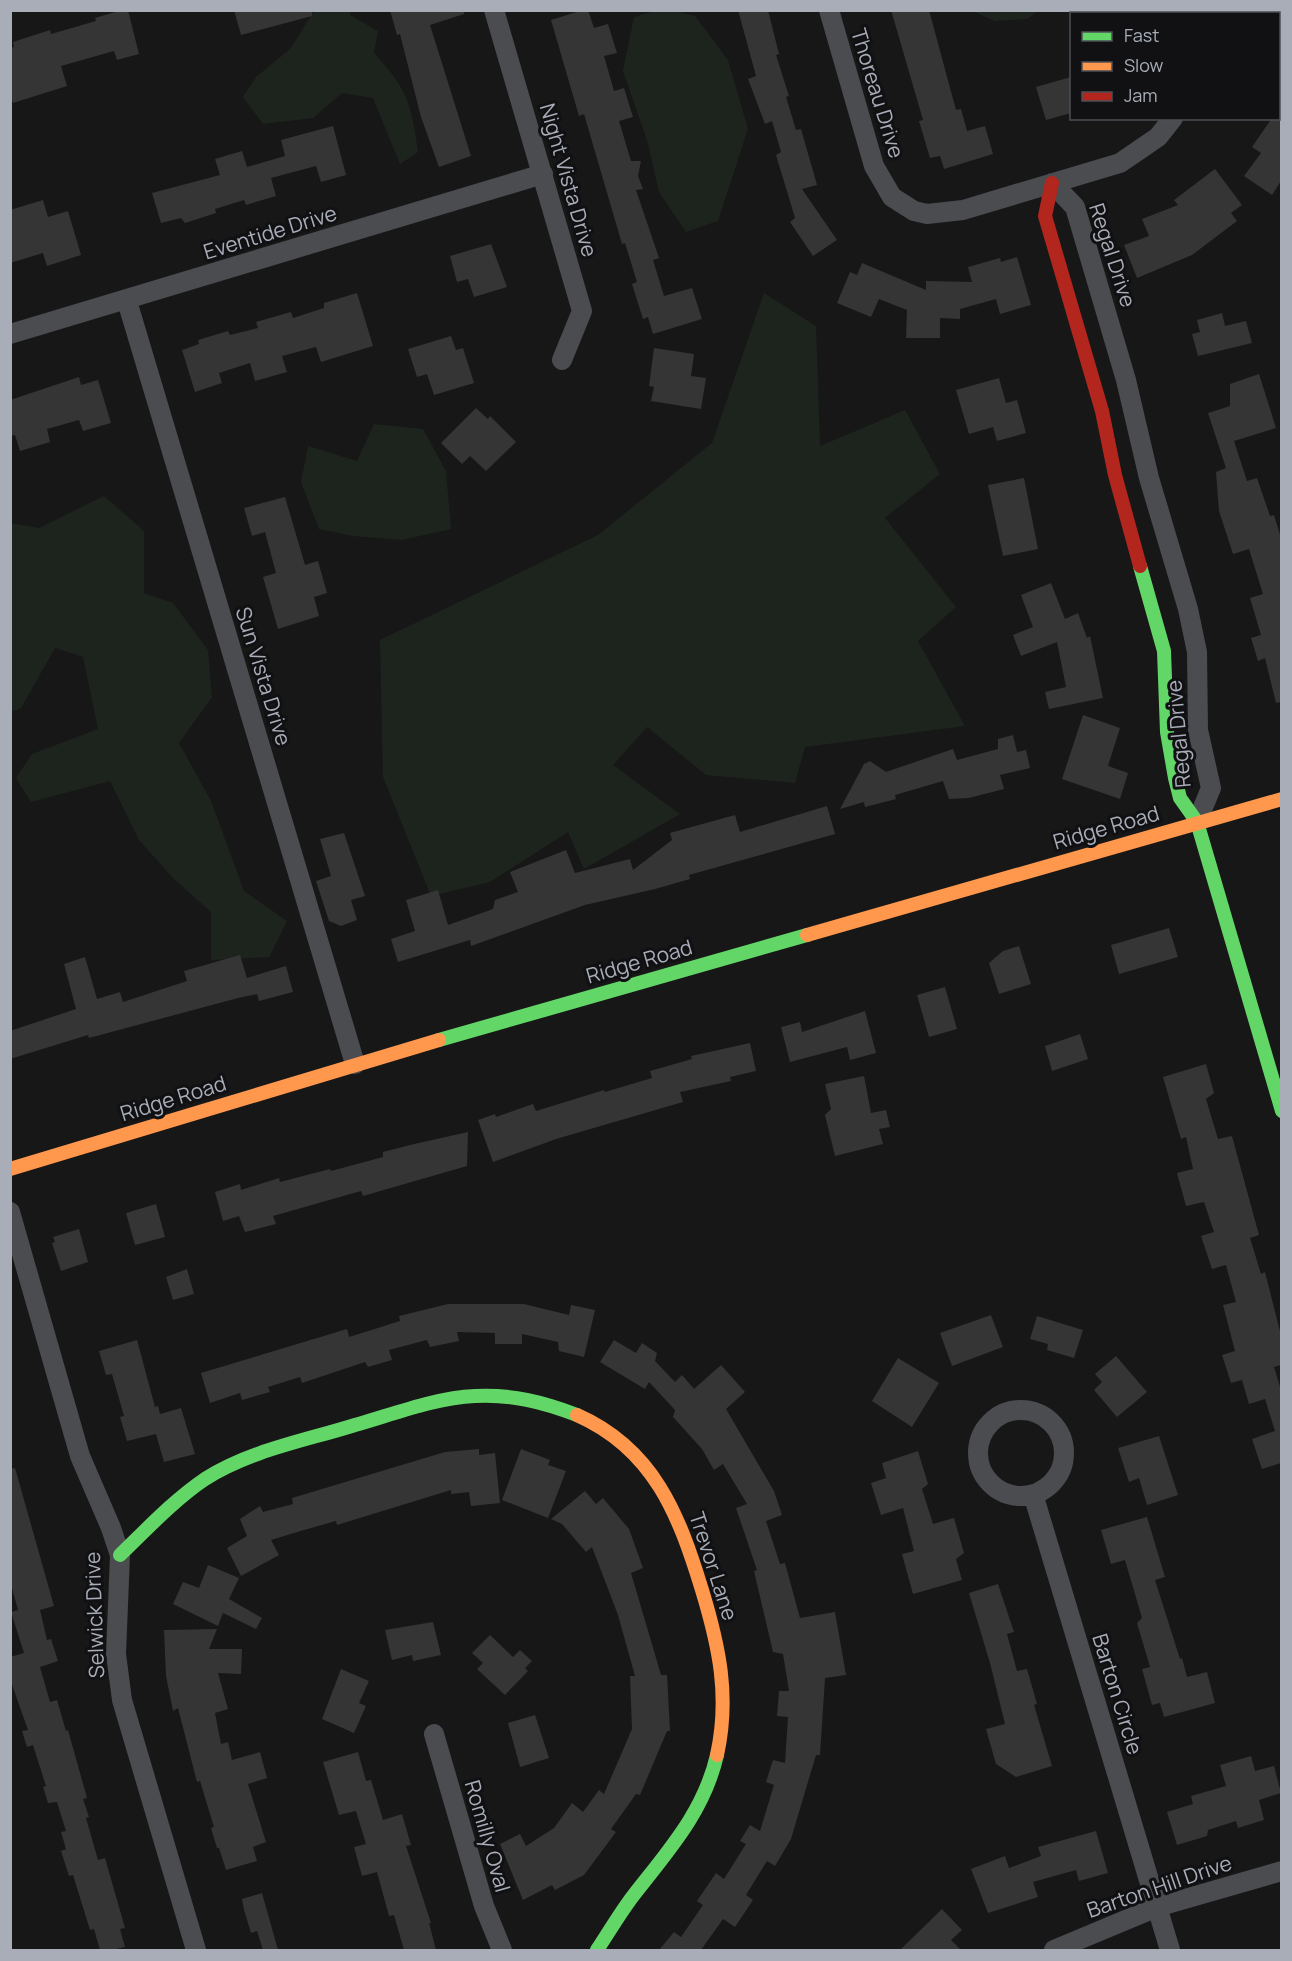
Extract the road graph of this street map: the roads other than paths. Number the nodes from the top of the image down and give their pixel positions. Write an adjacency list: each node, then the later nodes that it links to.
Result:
1 (494, 10): 4 (street, Night Vista Drive)
2 (829, 10): 5 (street, Thoreau Drive)
3 (1171, 120): 5 (street, Thoreau Drive)
4 (543, 174): 6 (street, Eventide Drive); 8 (street, Night Vista Drive)
5 (1052, 183): 9 (street, Regal Drive); 10 (street, Regal Drive)
6 (127, 301): 7 (street, Eventide Drive); 13 (street, Sun Vista Drive)
7 (10, 334)
8 (562, 360)
9 (1168, 543): 10 (street); 12 (street, Regal Drive)
10 (1137, 552): 12 (street, Regal Drive)
11 (1281, 799): 12 (street, Ridge Road)
12 (1197, 822): 13 (street, Ridge Road); 14 (street)
13 (355, 1064): 15 (street, Ridge Road)
14 (1281, 1112)
15 (10, 1169)
16 (10, 1212): 18 (street, Selwick Drive)
17 (1034, 1494): 17 (street); 21 (street, Barton Circle)
18 (120, 1555): 22 (street, Selwick Drive); 24 (street, Trevor Lane)
19 (434, 1734): 23 (street, Romilly Oval)
20 (1281, 1871): 21 (street, Barton Hill Drive)
21 (1157, 1907): 25 (street, Barton Hill Drive); 26 (street, Barton Circle)
22 (196, 1950)
23 (502, 1950)
24 (597, 1950)
25 (1054, 1950)
26 (1170, 1950)

